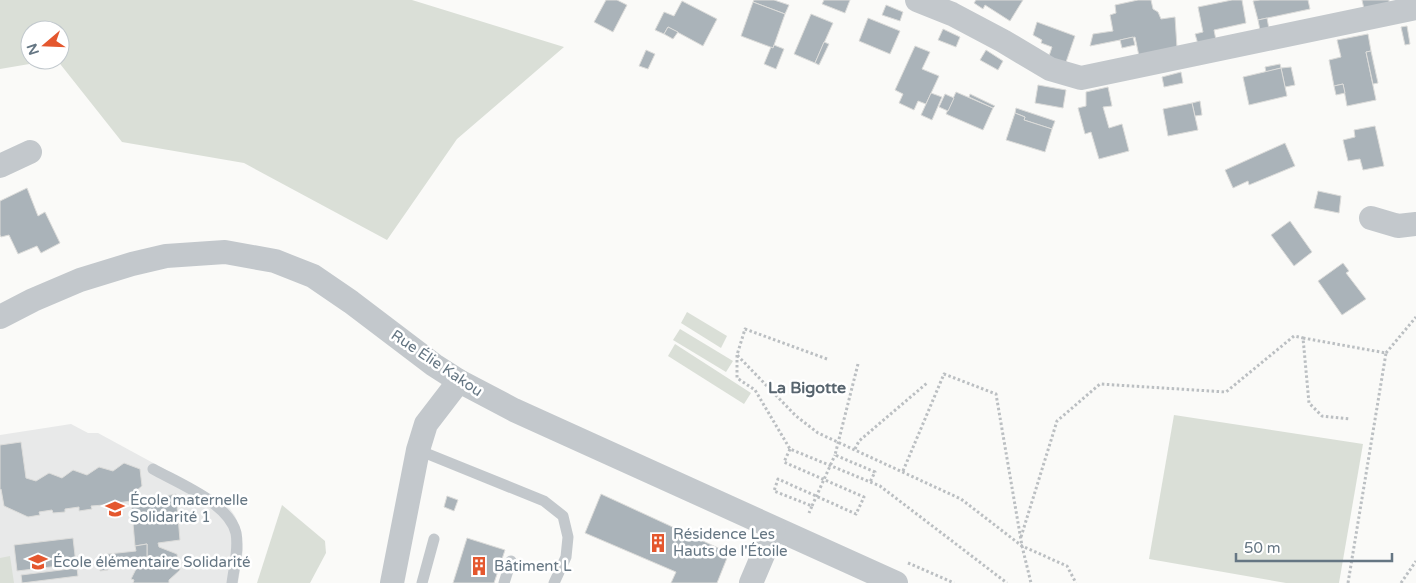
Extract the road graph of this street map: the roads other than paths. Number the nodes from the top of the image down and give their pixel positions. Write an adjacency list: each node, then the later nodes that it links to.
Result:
1 (917, 0): 2 (street)
2 (1416, 8)
3 (30, 152): 4 (street)
4 (0, 166)
5 (1372, 218): 6 (street)
6 (1416, 224)
7 (0, 317): 8 (street, Rue Élie Kakou)
8 (460, 381): 9 (street); 11 (street, Rue Élie Kakou)
9 (418, 450): 15 (street); 18 (lane)
10 (153, 470): 14 (lane)
11 (774, 529): 19 (street); 20 (street, Rue Élie Kakou)
12 (434, 539): 16 (lane)
13 (511, 560): 17 (lane)
14 (232, 583)
15 (392, 583)
16 (422, 583)
17 (504, 583)
18 (554, 583)
19 (751, 583)
20 (896, 583)

